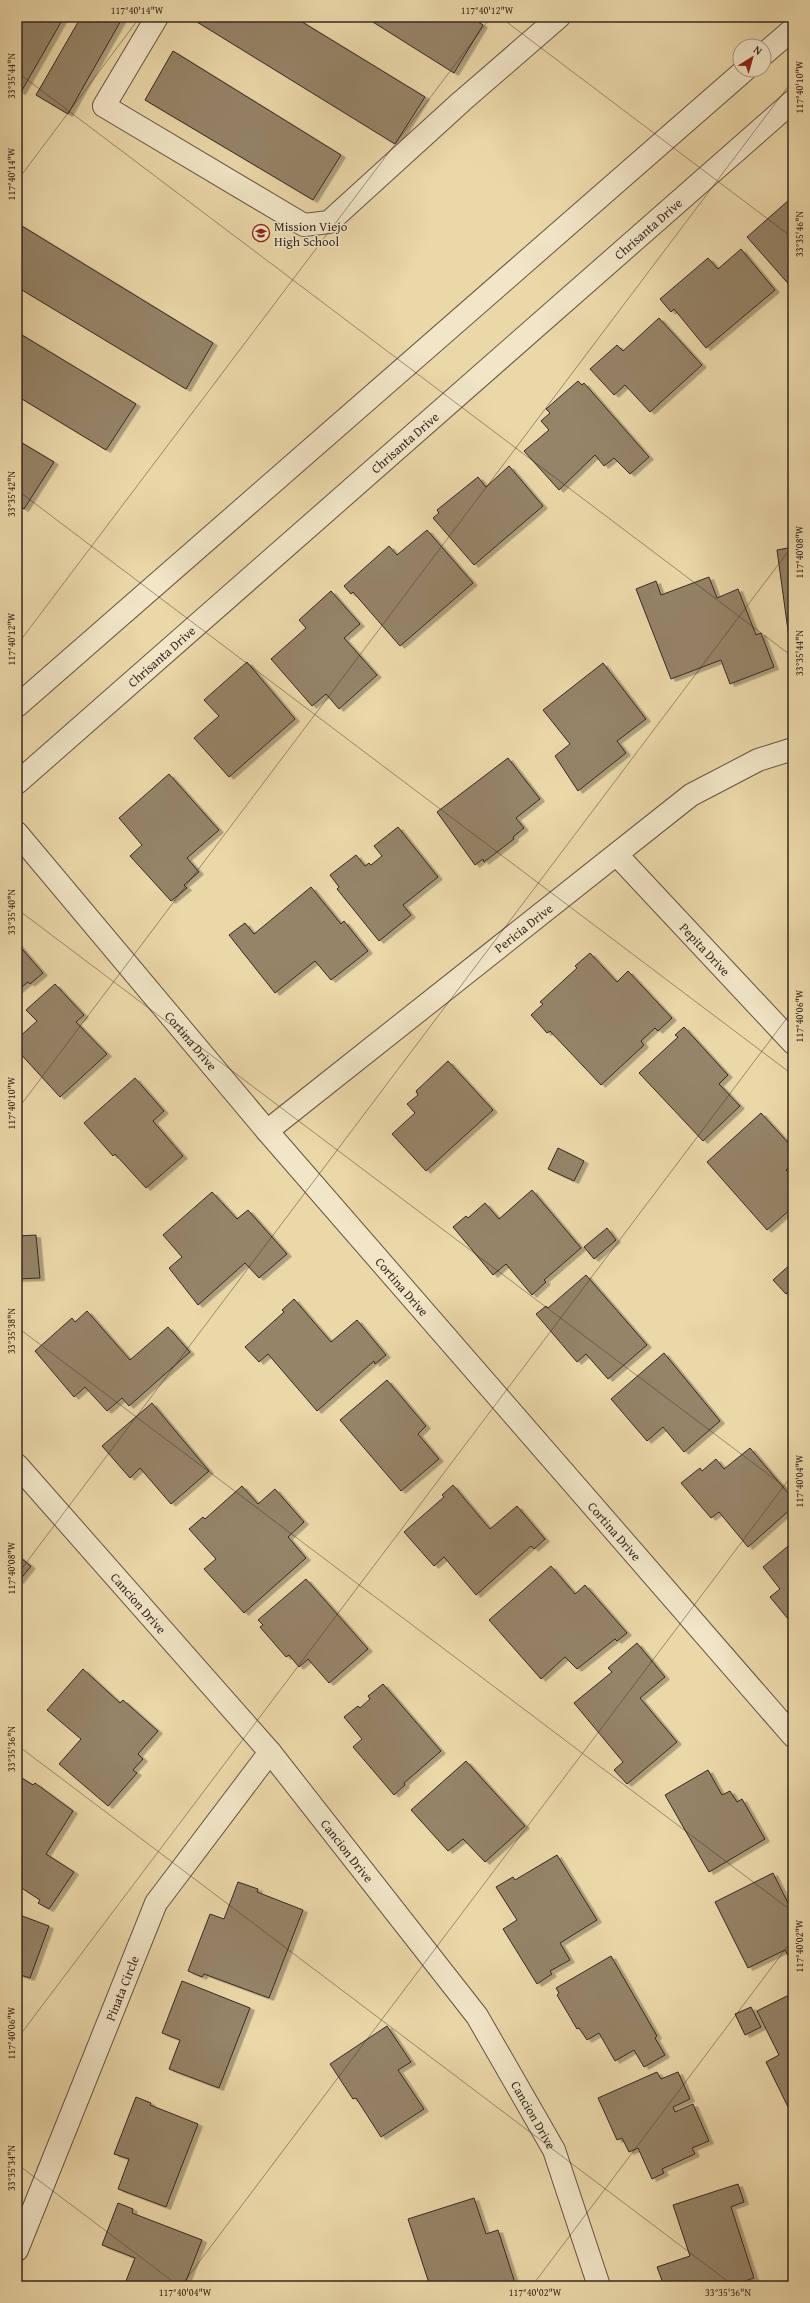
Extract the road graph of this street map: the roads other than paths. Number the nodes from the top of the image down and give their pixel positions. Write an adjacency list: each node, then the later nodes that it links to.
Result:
1 (157, 17): 2 (street)
2 (559, 17)
3 (793, 29): 4 (street)
4 (772, 47)
5 (736, 78): 7 (street)
6 (793, 101): 9 (street, Chrisanta Drive)
7 (17, 706)
8 (793, 748): 11 (street, Pericia Drive)
9 (17, 783)
10 (17, 833): 13 (street, Cortina Drive)
11 (617, 855): 12 (street, Pepita Drive); 13 (street, Pericia Drive)
12 (793, 1043)
13 (267, 1131): 15 (street, Cortina Drive)
14 (17, 1465): 16 (street, Cancion Drive)
15 (793, 1736)
16 (270, 1752): 17 (street, Pinata Circle); 18 (street, Cancion Drive)
17 (17, 2250)
18 (599, 2286)

